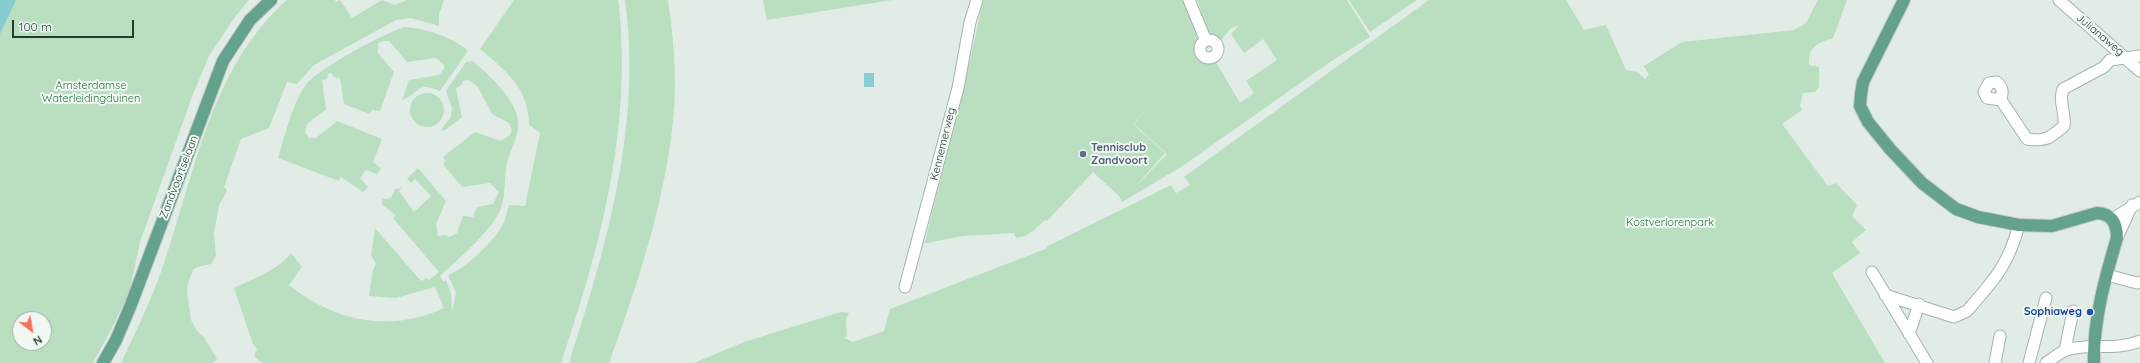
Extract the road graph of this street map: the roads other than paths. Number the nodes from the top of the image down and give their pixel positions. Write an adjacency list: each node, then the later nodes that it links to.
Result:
1 (271, 0): 28 (main road, Zandvoortselaan)
2 (977, 0): 18 (street, Kennemerweg)
3 (1189, 0): 6 (street)
4 (1904, 0): 13 (main road)
5 (2059, 0): 8 (street, Julianaweg)
6 (1206, 41)
7 (2140, 56): 8 (street)
8 (2128, 59): 9 (street, Julianaweg); 10 (street)
9 (2140, 71)
10 (2001, 100)
11 (2136, 204): 12 (street); 14 (street)
12 (2112, 219): 13 (main road); 14 (main road)
13 (2019, 225): 21 (street)
14 (2117, 238): 16 (main road)
15 (1872, 272): 19 (street)
16 (2107, 275): 17 (street); 26 (main road)
17 (2140, 282)
18 (906, 287)
19 (1885, 295): 21 (street); 23 (street)
20 (2046, 298): 31 (street)
21 (1919, 304): 23 (street)
22 (2073, 311): 27 (street)
23 (1909, 334): 29 (street)
24 (2000, 336): 30 (street)
25 (2140, 340): 26 (street)
26 (2093, 348): 27 (street); 33 (main road)
27 (2065, 350): 32 (street)
28 (103, 363)
29 (1927, 363)
30 (1995, 363)
31 (2029, 363)
32 (2046, 363)
33 (2094, 363)

